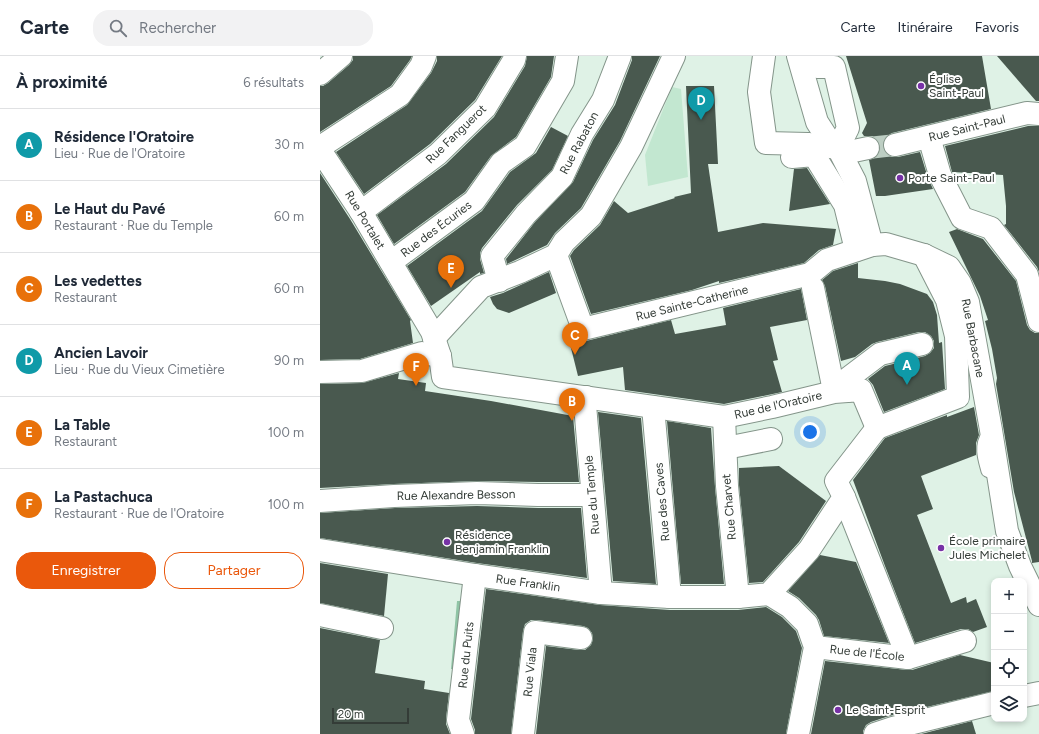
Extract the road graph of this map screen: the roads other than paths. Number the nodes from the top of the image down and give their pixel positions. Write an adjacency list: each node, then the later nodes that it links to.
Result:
1 (341, 56): 10 (street)
2 (425, 56): 16 (street)
3 (515, 56): 18 (street, Rue Fanguerot)
4 (567, 56): 22 (street, Rue des Écuries)
5 (620, 56): 23 (street, Rue Rabaton)
6 (674, 56): 20 (street)
7 (764, 56): 15 (street)
8 (798, 56): 15 (street)
9 (812, 56): 15 (street)
10 (320, 74)
11 (1039, 114): 12 (street, Rue Saint-Paul)
12 (929, 137): 13 (street, Rue Saint-Paul); 25 (street)
13 (895, 145)
14 (868, 148): 15 (street)
15 (839, 149): 19 (street)
16 (322, 156): 18 (street, Rue Portalet)
17 (789, 157): 19 (street)
18 (361, 212): 22 (street, Rue Portalet)
19 (864, 247): 20 (street, Rue Sainte-Catherine); 21 (street, Rue Barbacane)
20 (556, 255): 23 (street)
21 (924, 256): 33 (street); 45 (street, Rue Barbacane)
22 (391, 262): 27 (street, Rue Portalet)
23 (499, 281): 27 (street)
24 (813, 288): 29 (street)
25 (1039, 321)
26 (922, 344): 29 (street)
27 (437, 347): 28 (street); 30 (street, Rue de l'Oratoire)
28 (320, 372)
29 (839, 386): 32 (street, Rue de l'Oratoire); 33 (street, Rue de l'Oratoire)
30 (586, 397): 31 (street, Rue de l'Oratoire); 36 (street, Rue du Temple)
31 (653, 407): 32 (street, Rue de l'Oratoire); 43 (street, Rue des Caves)
32 (724, 417): 35 (street, Rue Charvet)
33 (877, 428): 37 (street)
34 (771, 439): 35 (street)
35 (726, 448): 44 (street, Rue Charvet)
36 (592, 495): 38 (street, Rue Alexandre Besson); 41 (street, Rue du Temple)
37 (844, 497): 42 (street); 51 (street)
38 (320, 501)
39 (320, 550): 40 (street, Rue Franklin)
40 (475, 575): 41 (street, Rue Franklin); 55 (street, Rue du Puits)
41 (600, 593): 43 (street, Rue Franklin)
42 (768, 594): 44 (street, Rue Franklin); 50 (street)
43 (670, 596): 44 (street, Rue Franklin)
44 (738, 597)
45 (1039, 605)
46 (320, 615): 47 (street)
47 (382, 628)
48 (581, 638): 56 (street, Rue Viala)
49 (965, 641): 51 (street, Rue de l'École)
50 (815, 647): 51 (street, Rue de l'École); 57 (street)
51 (908, 658)
52 (1039, 693): 53 (street)
53 (1027, 695)
54 (991, 704): 58 (street)
55 (463, 734)
56 (523, 734)
57 (798, 734)
58 (875, 734)

